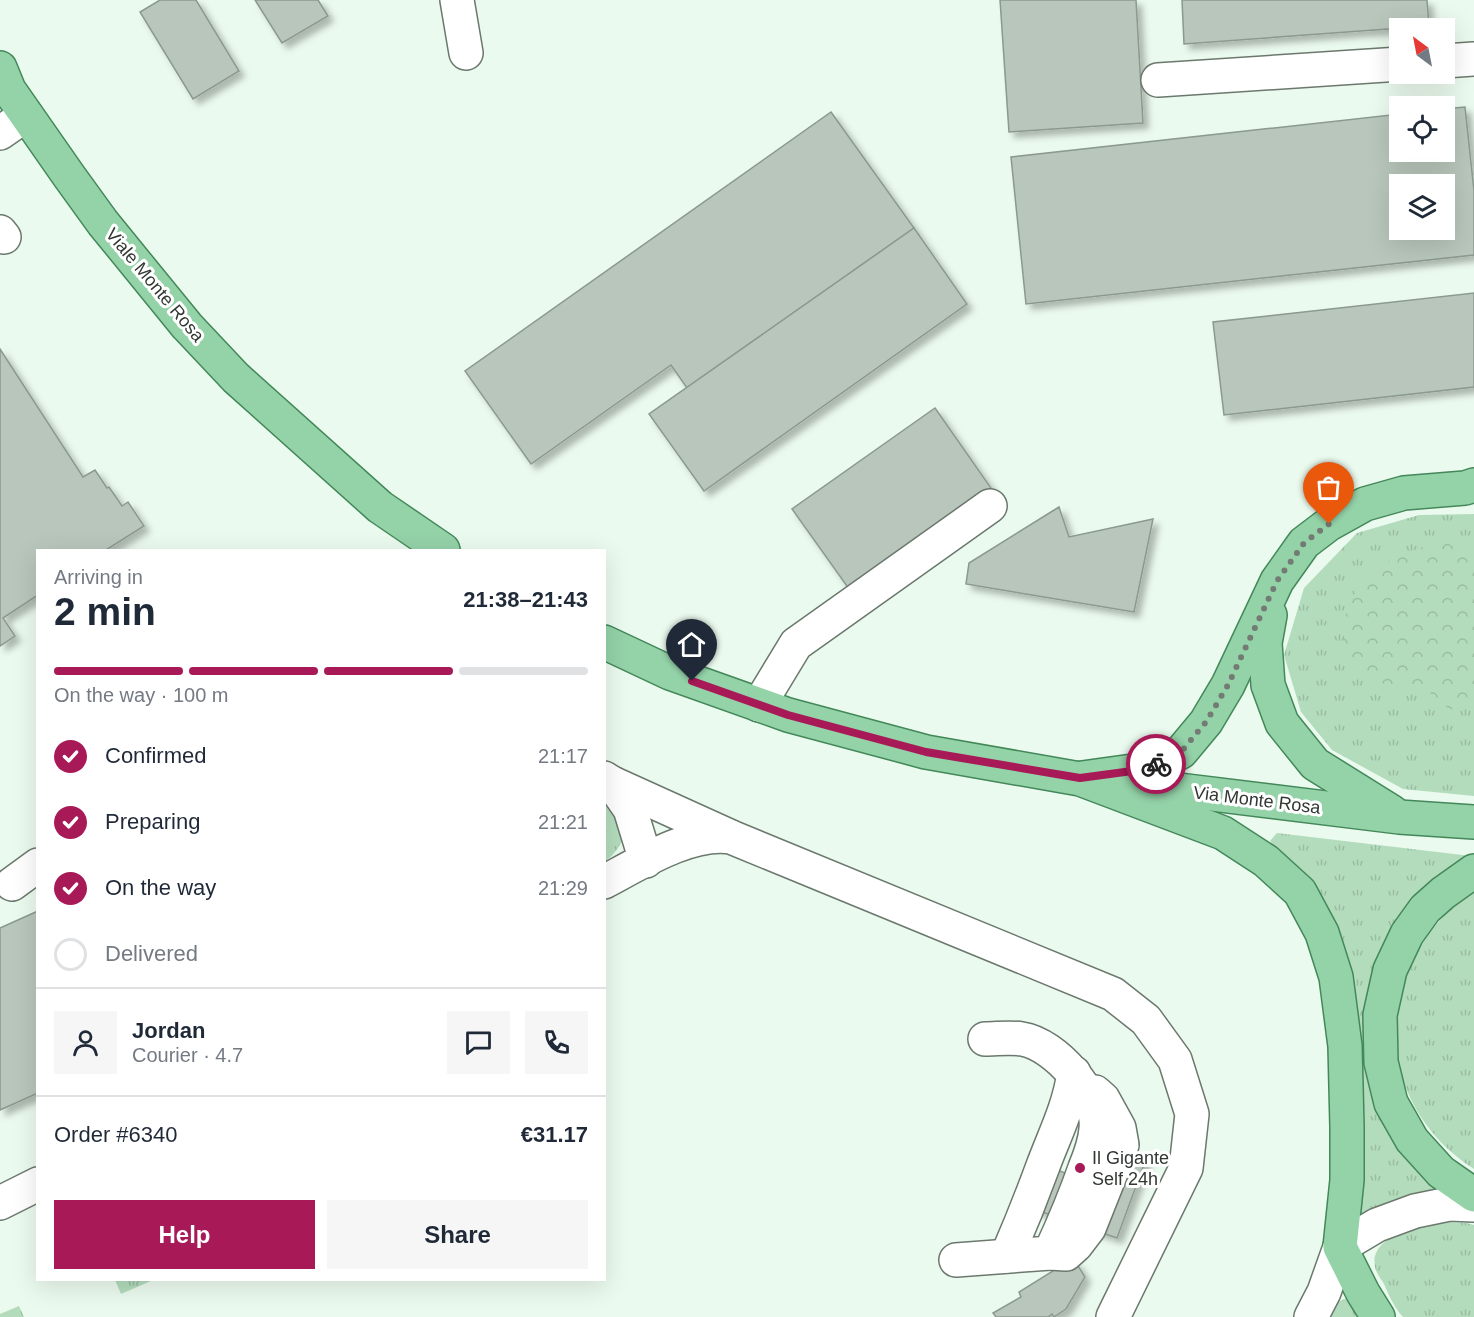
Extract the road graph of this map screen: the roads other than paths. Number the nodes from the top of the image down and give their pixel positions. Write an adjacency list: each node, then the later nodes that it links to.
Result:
1 (457, 0): 2 (street)
2 (466, 53)
3 (1474, 59): 4 (street)
4 (1455, 60)
5 (1389, 65): 6 (street)
6 (1158, 80)
7 (9, 89): 8 (street); 11 (main road, Viale Monte Rosa)
8 (0, 133)
9 (1471, 487): 12 (main road)
10 (990, 506): 14 (street)
11 (442, 549)
12 (1277, 581): 15 (main road); 17 (main road)
13 (606, 643): 14 (main road)
14 (774, 710): 15 (main road)
15 (1080, 778): 17 (main road, Via Monte Rosa); 29 (main road)
16 (608, 780): 19 (street); 20 (street)
17 (1399, 816): 18 (main road, Via Monte Rosa)
18 (1474, 822)
19 (730, 837): 20 (street); 32 (street)
20 (646, 861): 22 (street)
21 (1474, 871): 26 (main road)
22 (606, 881)
23 (985, 1039): 24 (street)
24 (1084, 1090): 30 (street); 30 (street)
25 (36, 1185): 27 (street)
26 (1474, 1195)
27 (0, 1203)
28 (1474, 1205): 29 (street)
29 (1340, 1247): 33 (street); 34 (main road)
30 (1035, 1254): 31 (street)
31 (956, 1260)
32 (1113, 1317)
33 (1311, 1317)
34 (1378, 1317)

